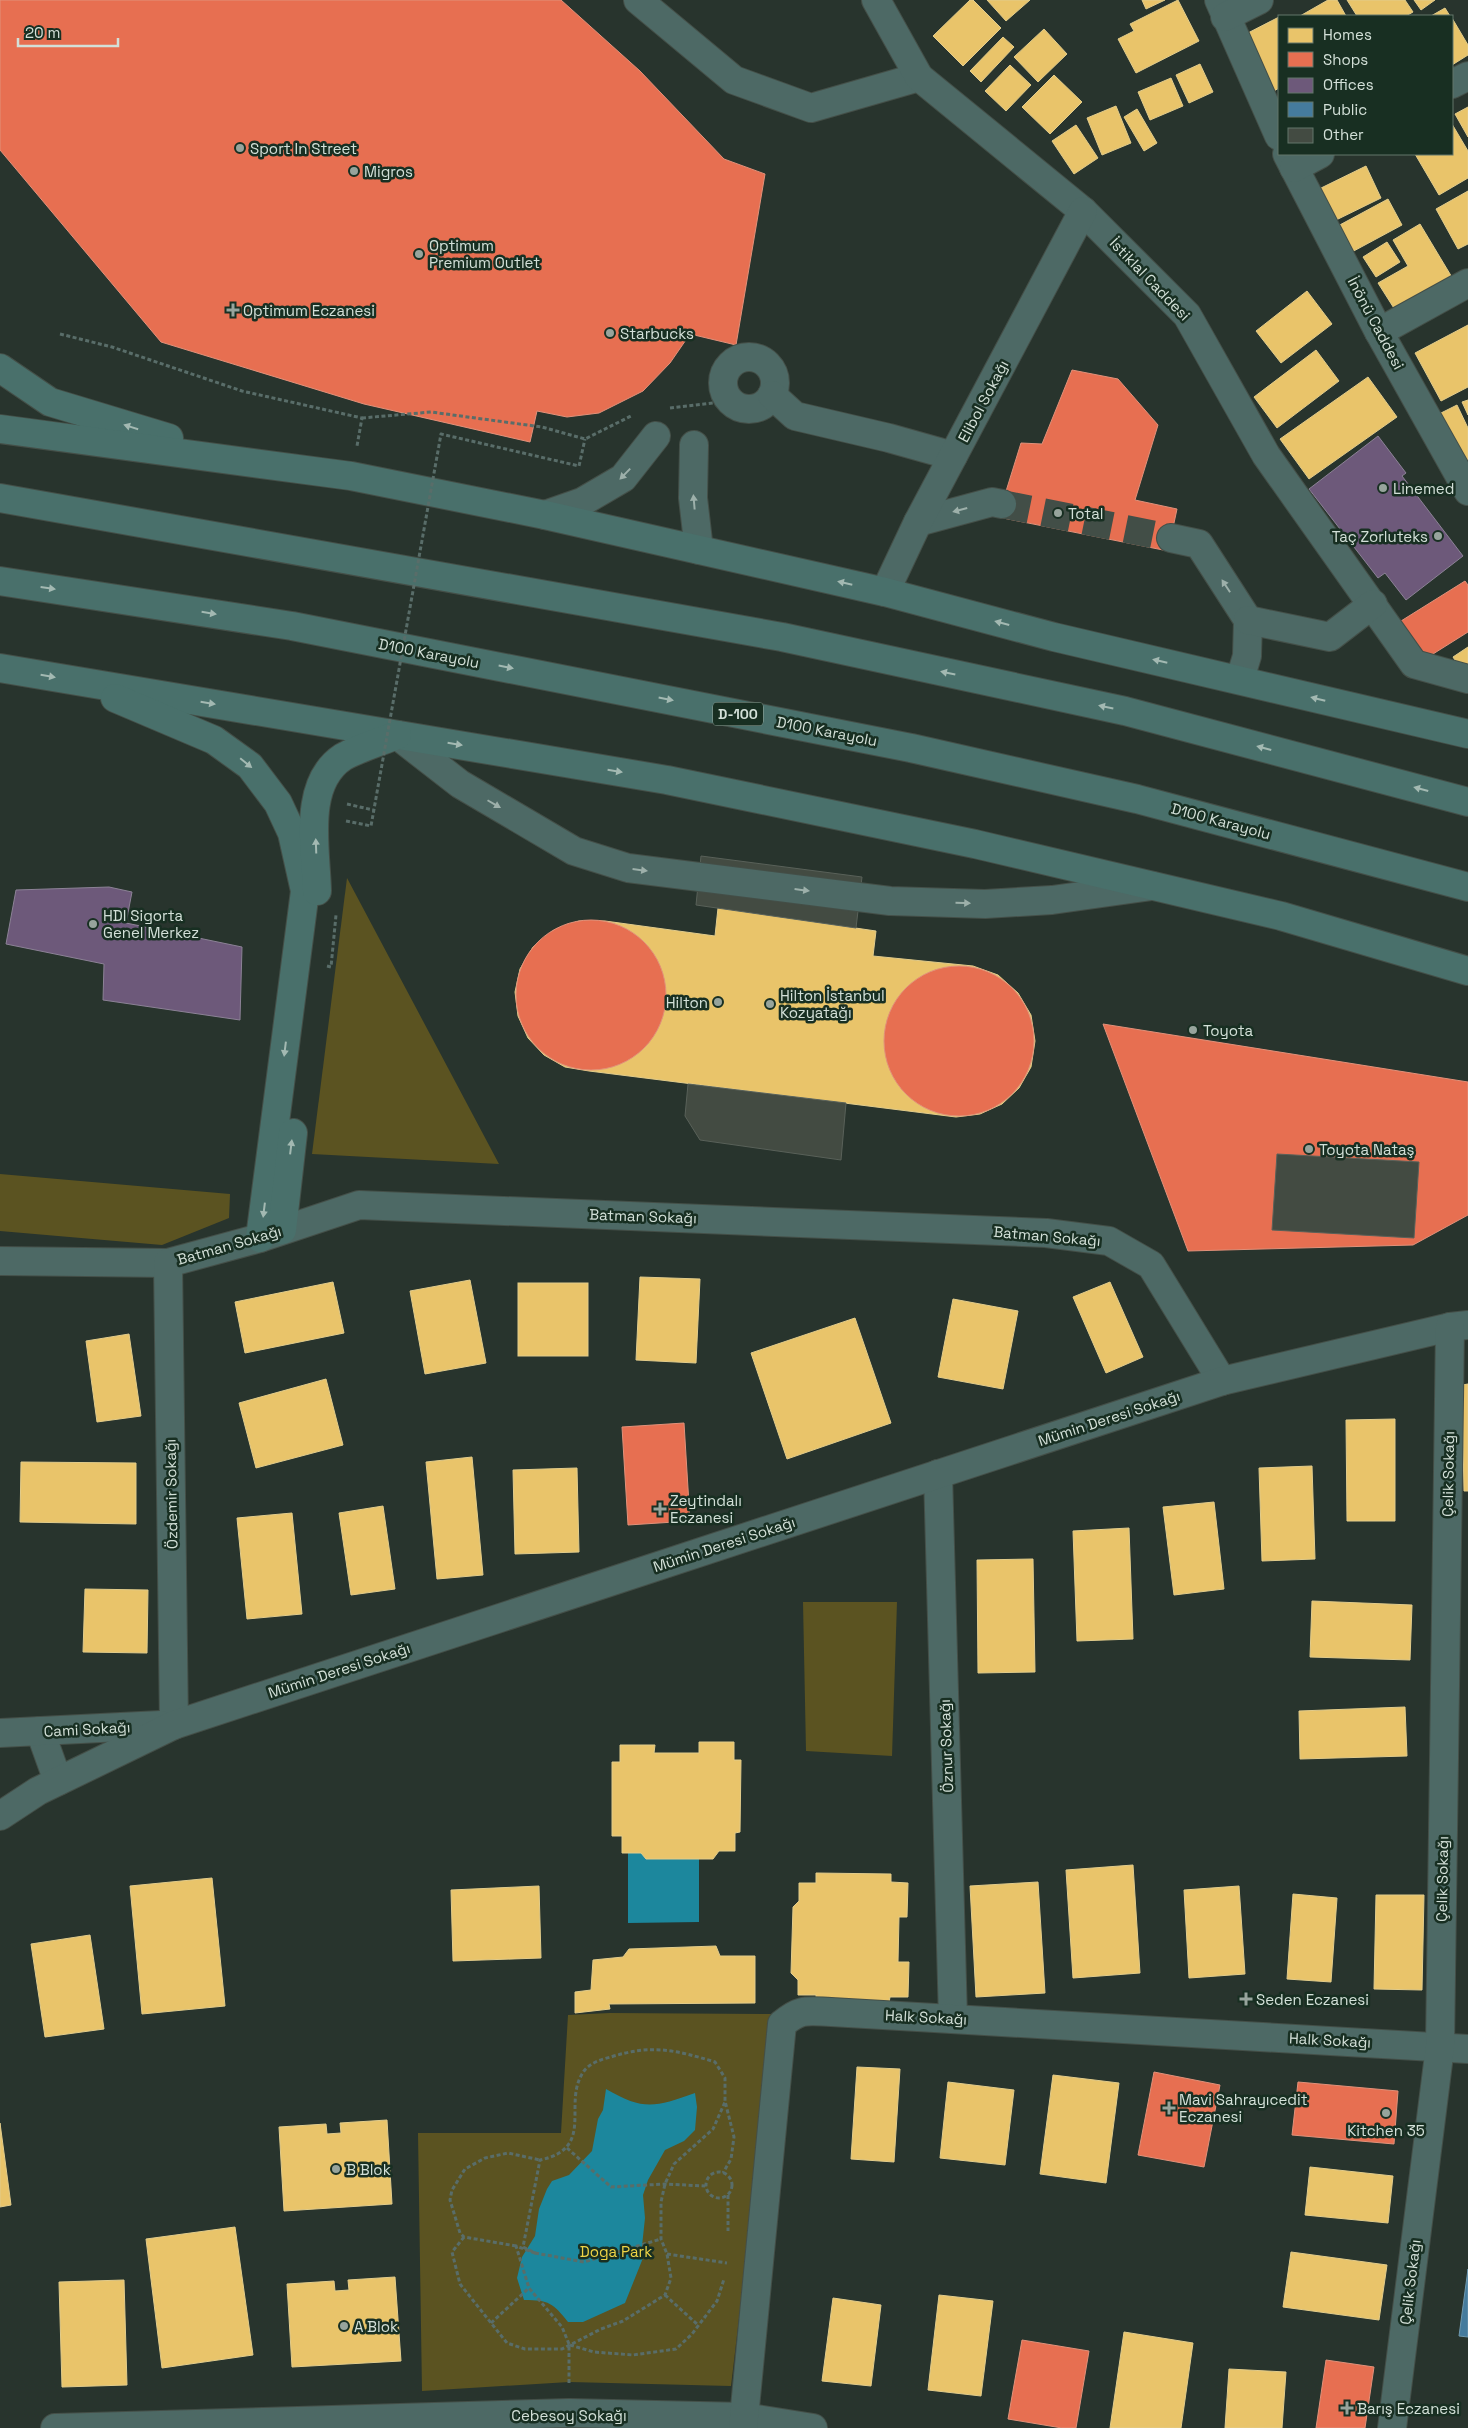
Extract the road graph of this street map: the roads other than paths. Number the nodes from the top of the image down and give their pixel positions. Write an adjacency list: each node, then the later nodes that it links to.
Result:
1 (638, 0): 6 (street)
2 (876, 0): 6 (street, İstiklal Caddesi)
3 (1259, 0): 4 (street)
4 (1222, 8): 8 (street)
5 (1468, 76): 7 (street)
6 (919, 77): 11 (street, İstiklal Caddesi)
7 (1453, 84)
8 (1278, 134)
9 (1316, 155): 10 (street)
10 (1291, 161): 13 (street, İnönü Caddesi)
11 (1083, 211): 21 (street, Elibol Sokağı); 32 (street, İstiklal Caddesi)
12 (1468, 283): 13 (street)
13 (1379, 332): 23 (street, İnönü Caddesi)
14 (0, 368): 16 (highway)
15 (772, 395): 21 (street)
16 (50, 402): 17 (highway); 22 (highway, one-way to 16)
17 (0, 424)
18 (0, 429): 22 (highway)
19 (656, 436): 26 (street, one-way to 26)
20 (694, 445): 29 (street, one-way to 20)
21 (954, 456): 27 (street, Elibol Sokağı)
22 (244, 461): 26 (highway)
23 (1467, 489)
24 (0, 498): 42 (highway, one-way to 24)
25 (1002, 504): 27 (street, one-way to 27)
26 (545, 515): 29 (highway)
27 (918, 522): 31 (street, Elibol Sokağı)
28 (1171, 538): 33 (street, one-way to 28)
29 (699, 550): 31 (highway, one-way to 29)
30 (0, 581): 44 (highway, D100 Karayolu / D-100, one-way to 44)
31 (885, 592): 35 (highway, one-way to 31)
32 (1373, 604): 33 (street); 36 (street, İstiklal Caddesi)
33 (1248, 620): 35 (street)
34 (0, 668): 37 (highway, one-way to 37)
35 (1240, 679): 38 (highway, one-way to 35)
36 (1468, 679)
37 (77, 681): 40 (highway, one-way to 40); 45 (highway, one-way to 45)
38 (1349, 707): 39 (highway); 41 (highway)
39 (1468, 734)
40 (397, 735): 43 (highway, one-way to 43); 43 (street, one-way to 43); 45 (highway, one-way to 40)
41 (1468, 754)
42 (1468, 802)
43 (1154, 886): 46 (highway)
44 (1468, 888)
45 (309, 922): 47 (highway)
46 (1468, 971)
47 (271, 1234): 49 (street, Batman Sokağı); 51 (street, Batman Sokağı)
48 (0, 1261): 49 (street, Batman Sokağı)
49 (168, 1263): 53 (street, Özdemir Sokağı)
50 (1459, 1326): 51 (street, Mümin Deresi Sokağı); 59 (street, Çelik Sokağı)
51 (1222, 1381): 52 (street, Mümin Deresi Sokağı)
52 (938, 1474): 53 (street, Mümin Deresi Sokağı); 58 (street, Öznur Sokağı)
53 (174, 1724): 54 (street, Cami Sokağı); 56 (street, Mümin Deresi Sokağı)
54 (40, 1732): 55 (street, Cami Sokağı); 56 (street)
55 (0, 1733)
56 (58, 1782): 57 (street, Mümin Deresi Sokağı)
57 (0, 1816)
58 (953, 2019): 59 (street, Halk Sokağı); 61 (street, Halk Sokağı)
59 (1440, 2046): 60 (street, Halk Sokağı); 64 (street, Çelik Sokağı)
60 (1468, 2049)
61 (744, 2423): 62 (street, Cebesoy Sokağı); 63 (street, Cebesoy Sokağı)
62 (55, 2428)
63 (813, 2428)
64 (1392, 2428)

